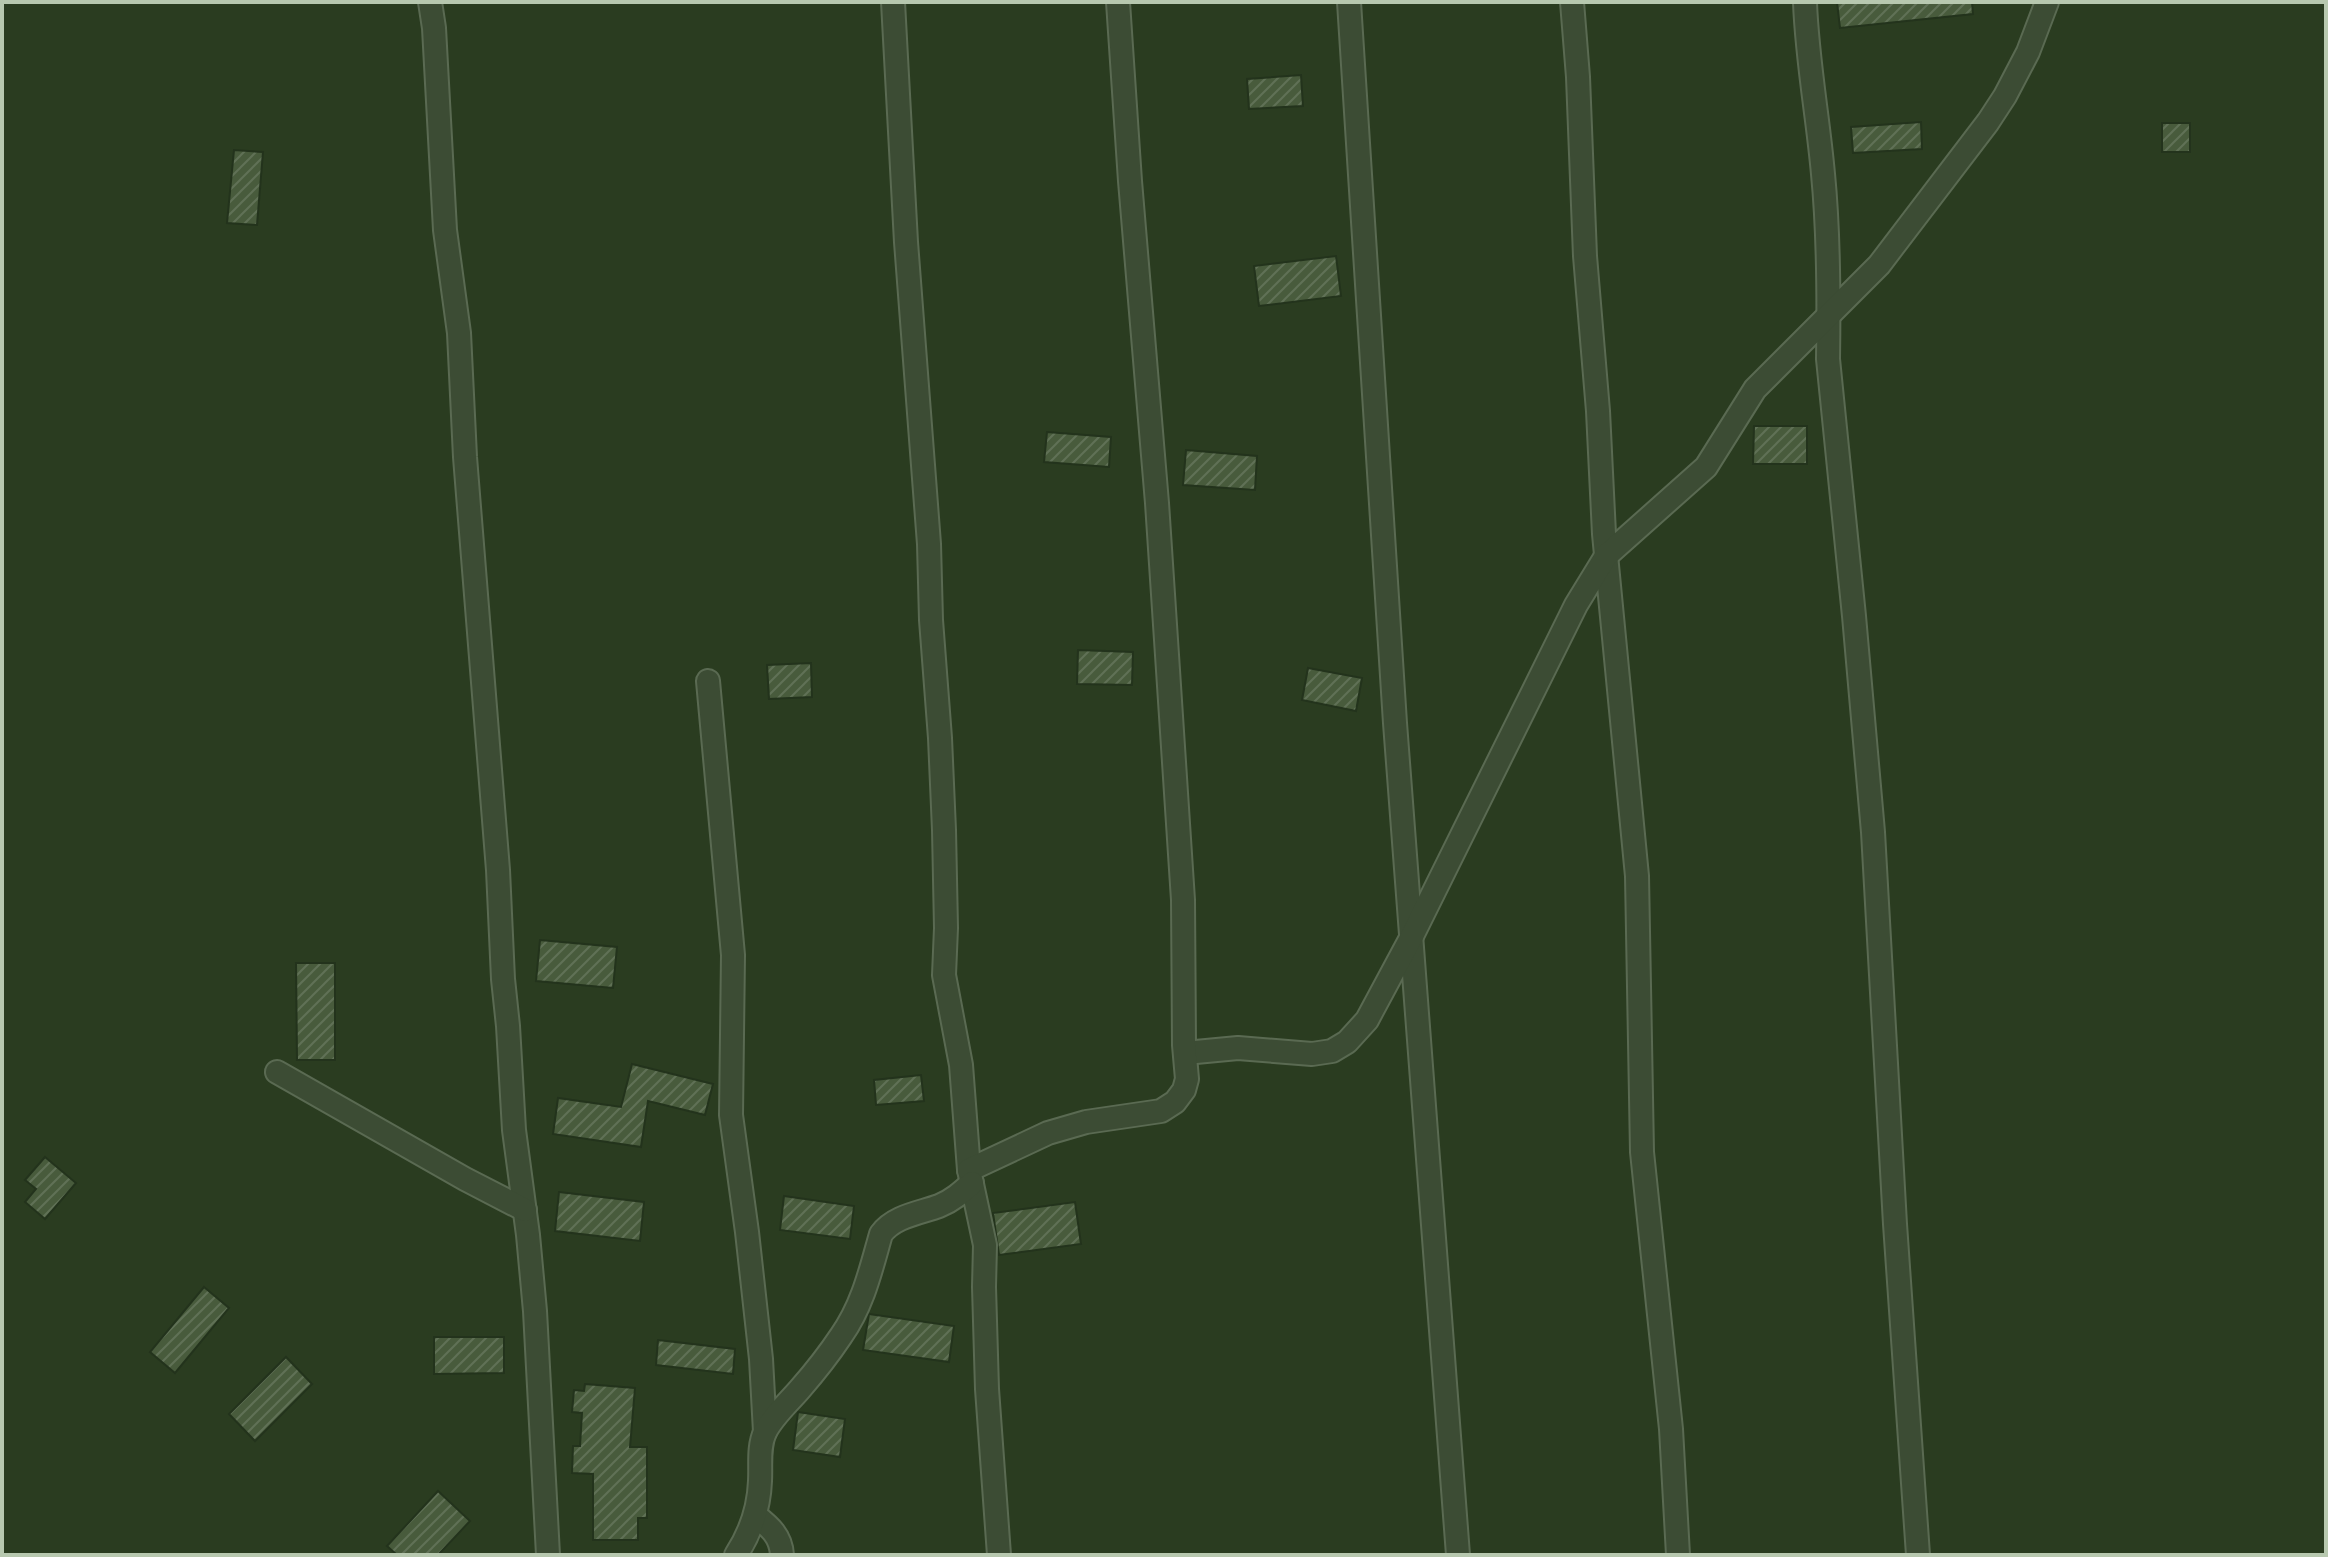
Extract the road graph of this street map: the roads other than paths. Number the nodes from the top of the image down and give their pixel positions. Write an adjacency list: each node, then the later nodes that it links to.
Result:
1 (430, 2): 15 (street)
2 (893, 2): 14 (street)
3 (1118, 2): 12 (street)
4 (1349, 2): 11 (street)
5 (1572, 2): 9 (street)
6 (1805, 2): 8 (street)
7 (2047, 2): 8 (street)
8 (1829, 317): 9 (street); 24 (street)
9 (1606, 556): 11 (street); 23 (street)
10 (708, 681): 16 (street)
11 (1411, 938): 12 (street); 22 (street)
12 (1185, 1053): 14 (street)
13 (277, 1072): 15 (street)
14 (970, 1176): 16 (street); 21 (street)
15 (525, 1210): 18 (street)
16 (765, 1432): 17 (street)
17 (755, 1515): 19 (street); 20 (street)
18 (548, 1555)
19 (736, 1555)
20 (782, 1555)
21 (999, 1555)
22 (1458, 1555)
23 (1678, 1555)
24 (1918, 1555)

